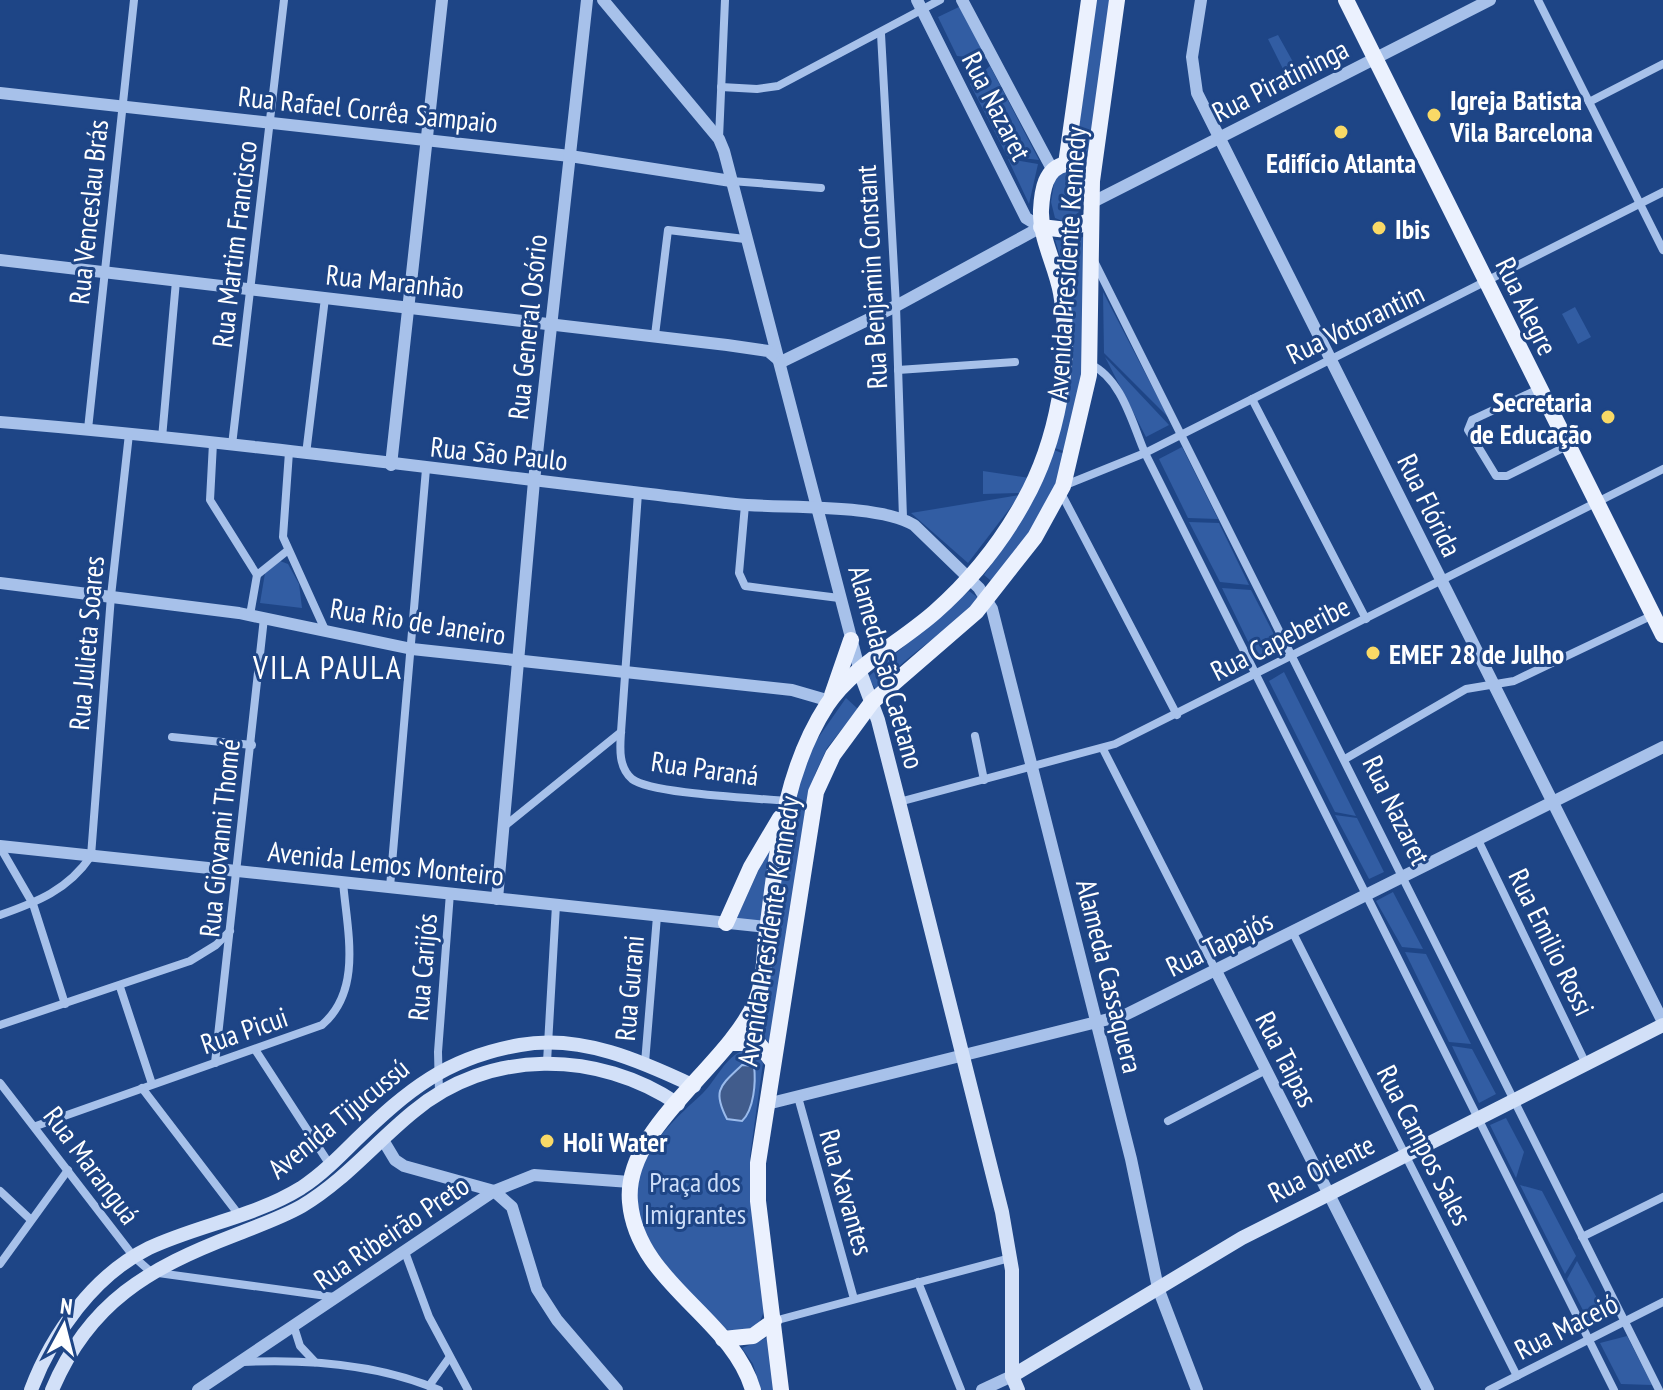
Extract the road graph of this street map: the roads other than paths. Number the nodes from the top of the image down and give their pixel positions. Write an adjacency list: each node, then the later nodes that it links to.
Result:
1 (134, 0): 22 (street, Rua Venceslau Brás)
2 (284, 0): 23 (street, Rua Martim Francisco)
3 (442, 0): 26 (street)
4 (587, 0): 27 (street, Rua General Osório)
5 (603, 0): 25 (street, Alameda São Caetano)
6 (725, 0): 19 (street)
7 (940, 0): 15 (street)
8 (962, 0): 28 (street, Rua Nazaret)
9 (1089, 0): 28 (main road, Avenida Presidente Kennedy)
10 (1117, 0): 30 (main road, Avenida Presidente Kennedy)
11 (1201, 0): 24 (street, Rua Flórida)
12 (1346, 0): 17 (main road, Rua Alegre)
13 (1490, 0): 17 (street, Rua Piratininga)
14 (1538, 0): 21 (street)
15 (919, 4): 16 (street); 36 (street, Rua Nazaret)
16 (881, 34): 19 (street); 47 (street, Rua Benjamin Constant)
17 (1374, 59): 24 (street, Rua Piratininga); 43 (main road, Rua Alegre)
18 (1663, 64): 21 (street)
19 (721, 87): 25 (street)
20 (0, 93): 22 (street, Rua Rafael Corrêa Sampaio)
21 (1589, 102): 34 (street)
22 (122, 106): 23 (street, Rua Rafael Corrêa Sampaio); 41 (street, Rua Venceslau Brás)
23 (271, 122): 26 (street, Rua Rafael Corrêa Sampaio); 44 (street, Rua Martim Francisco)
24 (1220, 138): 33 (street, Rua Piratininga); 50 (street, Rua Flórida)
25 (719, 139): 29 (street, Alameda São Caetano)
26 (425, 140): 27 (street, Rua Rafael Corrêa Sampaio); 46 (street)
27 (570, 156): 29 (street, Rua Rafael Corrêa Sampaio); 48 (street, Rua General Osório)
28 (1059, 167): 30 (main road); 36 (main road, Avenida Presidente Kennedy)
29 (731, 181): 31 (street); 37 (street, Alameda São Caetano)
30 (1092, 181): 33 (main road, Avenida Presidente Kennedy)
31 (821, 188)
32 (1663, 192): 34 (street, Rua Votorantim)
33 (1091, 203): 35 (main road, Avenida Presidente Kennedy)
34 (1639, 204): 38 (street); 43 (street, Rua Votorantim)
35 (1089, 221): 36 (main road); 39 (main road, Avenida Presidente Kennedy)
36 (1041, 227): 47 (street); 80 (main road, Avenida Presidente Kennedy)
37 (745, 239): 49 (street); 51 (street, Alameda São Caetano)
38 (1663, 250)
39 (1089, 252): 53 (main road, Avenida Presidente Kennedy); 60 (street, Rua Nazaret)
40 (0, 260): 41 (street, Rua Maranhão)
41 (102, 272): 42 (street, Rua Maranhão); 58 (street, Rua Venceslau Brás)
42 (176, 281): 44 (street, Rua Maranhão); 61 (street)
43 (1487, 283): 50 (street, Rua Votorantim); 55 (main road, Rua Alegre)
44 (252, 289): 45 (street, Rua Maranhão); 63 (street, Rua Martim Francisco)
45 (325, 298): 46 (street, Rua Maranhão); 67 (street)
46 (408, 306): 48 (street, Rua Maranhão); 68 (street)
47 (896, 306): 51 (street); 54 (street, Rua Benjamin Constant)
48 (553, 322): 49 (street, Rua Maranhão); 71 (street, Rua General Osório)
49 (655, 335): 51 (street, Rua Maranhão)
50 (1331, 359): 56 (street, Rua Votorantim); 81 (street, Rua Flórida)
51 (781, 362): 76 (street, Alameda São Caetano)
52 (1015, 362): 54 (street)
53 (1090, 364): 66 (street); 72 (main road, Avenida Presidente Kennedy)
54 (898, 370): 77 (street, Rua Benjamin Constant)
55 (1539, 389): 64 (main road, Rua Alegre); 64 (street)
56 (1252, 399): 60 (street, Rua Votorantim); 88 (street)
57 (0, 422): 58 (street, Rua São Paulo)
58 (88, 429): 59 (street, Rua São Paulo)
59 (129, 434): 61 (street, Rua São Paulo); 83 (street, Rua Julieta Soares)
60 (1180, 434): 66 (street, Rua Votorantim); 93 (street, Rua Nazaret)
61 (162, 438): 62 (street, Rua São Paulo)
62 (213, 443): 63 (street, Rua São Paulo); 79 (street)
63 (232, 445): 65 (street, Rua São Paulo)
64 (1567, 446): 74 (main road, Rua Alegre)
65 (289, 452): 67 (street, Rua São Paulo); 78 (street)
66 (1145, 453): 72 (street, Rua Votorantim); 97 (street)
67 (306, 454): 68 (street, Rua São Paulo)
68 (391, 465): 69 (street, Rua São Paulo)
69 (426, 469): 71 (street, Rua São Paulo); 92 (street)
70 (1663, 469): 74 (street, Rua Capeberibe)
71 (534, 481): 73 (street, Rua São Paulo); 94 (street, Rua General Osório)
72 (1062, 489): 85 (main road, Avenida Presidente Kennedy); 101 (street)
73 (638, 493): 75 (street, Rua São Paulo); 95 (street, Rua Paraná)
74 (1595, 503): 81 (street, Rua Capeberibe); 86 (main road, Rua Alegre)
75 (745, 505): 76 (street, Rua São Paulo); 84 (street)
76 (815, 510): 77 (street, Rua São Paulo); 84 (street, Alameda São Caetano)
77 (903, 518): 80 (street)
78 (287, 551): 79 (street); 89 (street)
79 (257, 575): 87 (street, Rua Giovanni Thomé)
80 (970, 579): 85 (street, Alameda Cassaquera); 96 (main road, Avenida Presidente Kennedy)
81 (1441, 581): 88 (street, Rua Capeberibe); 98 (street, Rua Flórida)
82 (0, 583): 83 (street, Rua Rio de Janeiro)
83 (111, 596): 87 (street, Rua Rio de Janeiro); 117 (street, Rua Julieta Soares)
84 (839, 598): 91 (street, Alameda São Caetano)
85 (988, 598): 100 (main road, Avenida Presidente Kennedy); 109 (street, Alameda Cassaquera)
86 (1653, 615): 90 (main road, Rua Alegre); 98 (street)
87 (257, 616): 89 (street, Rua Rio de Janeiro); 105 (street, Rua Giovanni Thomé)
88 (1366, 619): 93 (street, Rua Capeberibe)
89 (326, 632): 92 (street, Rua Rio de Janeiro)
90 (1663, 635)
91 (851, 640): 96 (street, Alameda São Caetano); 99 (main road)
92 (412, 649): 94 (street, Rua Rio de Janeiro); 121 (street)
93 (1293, 657): 97 (street, Rua Capeberibe); 108 (street, Rua Nazaret)
94 (519, 661): 95 (street, Rua Rio de Janeiro); 114 (street, Rua General Osório)
95 (626, 672): 99 (street, Rua Rio de Janeiro); 102 (street, Rua Paraná)
96 (860, 672): 99 (main road, Avenida Presidente Kennedy); 100 (main road, Alameda São Caetano)
97 (1256, 674): 101 (street, Rua Capeberibe); 123 (street)
98 (1494, 684): 108 (street); 112 (street, Rua Flórida)
99 (830, 701): 113 (main road, Avenida Presidente Kennedy)
100 (872, 702): 111 (main road, Alameda São Caetano); 144 (main road, Avenida Presidente Kennedy)
101 (1177, 715): 107 (street, Rua Capeberibe)
102 (621, 732): 113 (street, Rua Paraná); 114 (street)
103 (975, 736): 110 (street)
104 (172, 737): 105 (street)
105 (252, 745): 118 (street, Rua Giovanni Thomé)
106 (1663, 747): 112 (street, Rua Tapajós)
107 (1103, 749): 109 (street, Rua Capeberibe); 133 (street, Rua Taipas)
108 (1345, 759): 119 (street, Rua Nazaret)
109 (1032, 768): 110 (street, Rua Capeberibe); 136 (street, Alameda Cassaquera)
110 (984, 780): 111 (street, Rua Capeberibe)
111 (899, 802): 142 (main road, Alameda São Caetano)
112 (1552, 802): 115 (street, Rua Tapajós); 137 (street, Rua Flórida)
113 (785, 807): 129 (main road); 130 (main road, Avenida Presidente Kennedy)
114 (506, 825): 124 (street, Rua General Osório)
115 (1478, 840): 119 (street, Rua Tapajós); 147 (street, Rua Emilio Rossi)
116 (0, 846): 117 (street, Avenida Lemos Monteiro); 125 (street)
117 (91, 856): 118 (street, Avenida Lemos Monteiro); 125 (street)
118 (238, 871): 120 (street, Avenida Lemos Monteiro); 131 (street, Rua Giovanni Thomé)
119 (1403, 876): 123 (street, Rua Tapajós); 156 (street, Rua Nazaret)
120 (343, 882): 121 (street, Avenida Lemos Monteiro); 141 (street, Rua Picui)
121 (390, 887): 122 (street, Avenida Lemos Monteiro)
122 (450, 893): 124 (street, Avenida Lemos Monteiro); 149 (street, Rua Carijós)
123 (1365, 896): 132 (street, Rua Tapajós); 159 (street)
124 (497, 899): 126 (street, Avenida Lemos Monteiro)
125 (33, 904): 127 (street); 135 (street)
126 (556, 905): 128 (street, Avenida Lemos Monteiro); 139 (street)
127 (0, 915)
128 (657, 916): 129 (street, Avenida Lemos Monteiro); 146 (street, Rua Gurani)
129 (726, 923): 130 (street, Avenida Lemos Monteiro)
130 (767, 927): 140 (main road, Avenida Presidente Kennedy)
131 (231, 931): 134 (street); 145 (street, Rua Giovanni Thomé)
132 (1293, 933): 133 (street, Rua Tapajós); 163 (street, Rua Campos Sales)
133 (1216, 971): 136 (street, Rua Tapajós); 148 (street, Rua Taipas)
134 (120, 987): 135 (street); 151 (street)
135 (65, 1004): 138 (street)
136 (1097, 1023): 142 (street, Rua Tapajós); 180 (street, Alameda Cassaquera)
137 (1663, 1023): 147 (main road, Rua Oriente)
138 (0, 1025)
139 (549, 1042): 143 (street); 146 (main road, Avenida Tijucussú); 149 (main road, Avenida Tijucussú)
140 (731, 1043): 144 (main road); 152 (main road, Avenida Presidente Kennedy)
141 (256, 1051): 145 (street, Rua Picui); 164 (street)
142 (963, 1056): 155 (street, Rua Tapajós); 176 (main road, Alameda São Caetano)
143 (547, 1062): 154 (main road, Avenida Tijucussú); 157 (main road, Avenida Tijucussú)
144 (773, 1062): 158 (main road, Avenida Presidente Kennedy)
145 (215, 1063): 151 (street, Rua Picui)
146 (645, 1063): 152 (main road, Avenida Tijucussú)
147 (1586, 1064): 156 (main road, Rua Oriente)
148 (1266, 1070): 160 (street); 169 (street, Rua Taipas)
149 (437, 1071): 154 (street, Rua Carijós); 164 (main road, Avenida Tijucussú)
150 (0, 1083): 161 (street, Rua Maranguá)
151 (152, 1084): 153 (street, Rua Picui)
152 (694, 1086): 157 (main road, Avenida Presidente Kennedy)
153 (142, 1088): 161 (street, Rua Picui); 171 (street)
154 (439, 1093): 162 (main road, Avenida Tijucussú)
155 (798, 1097): 158 (street, Rua Tapajós); 182 (street, Rua Xavantes)
156 (1513, 1100): 159 (main road, Rua Oriente); 173 (street, Rua Nazaret)
157 (678, 1104): 166 (main road, Avenida Presidente Kennedy)
158 (767, 1104): 184 (main road, Avenida Presidente Kennedy)
159 (1478, 1117): 163 (main road, Rua Oriente); 188 (street)
160 (1168, 1121)
161 (36, 1126): 165 (street, Rua Maranguá)
162 (383, 1140): 168 (street); 178 (main road, Avenida Tijucussú)
163 (1405, 1154): 169 (main road, Rua Oriente); 192 (street, Rua Campos Sales)
164 (330, 1165): 171 (main road, Avenida Tijucussú)
165 (68, 1170): 172 (street); 175 (street, Rua Maranguá)
166 (630, 1182): 168 (street, Rua Ribeirão Preto); 187 (main road)
167 (0, 1191): 172 (street)
168 (494, 1191): 174 (street, Rua Ribeirão Preto); 199 (street)
169 (1328, 1193): 180 (main road, Rua Oriente); 205 (street, Rua Taipas)
170 (1663, 1197): 173 (street)
171 (239, 1215): 175 (main road, Avenida Tijucussú)
172 (30, 1219): 177 (street)
173 (1582, 1237): 185 (street, Rua Nazaret)
174 (405, 1252): 181 (street, Rua Ribeirão Preto); 189 (street)
175 (134, 1257): 178 (street, Rua Maranguá); 195 (main road, Avenida Tijucussú)
176 (1010, 1258): 179 (street); 193 (main road, Alameda São Caetano)
177 (0, 1264)
178 (151, 1272): 181 (street); 196 (main road, Avenida Tijucussú)
179 (918, 1282): 182 (street); 202 (street)
180 (1158, 1288): 193 (main road, Rua Oriente); 204 (street, Alameda Cassaquera)
181 (337, 1298): 186 (street, Rua Ribeirão Preto)
182 (854, 1299): 184 (street)
183 (1663, 1302): 185 (street, Rua Maceió)
184 (774, 1321): 187 (main road); 201 (main road, Avenida Presidente Kennedy)
185 (1625, 1322): 188 (street, Rua Maceió); 208 (street, Rua Nazaret)
186 (294, 1327): 190 (street, Rua Ribeirão Preto); 191 (street)
187 (723, 1339): 200 (main road)
188 (1588, 1340): 192 (street, Rua Maceió); 207 (street)
189 (449, 1358): 194 (street); 198 (street)
190 (238, 1362): 191 (street); 197 (street, Rua Ribeirão Preto)
191 (316, 1362): 194 (street)
192 (1517, 1376): 206 (street, Rua Maceió)
193 (1015, 1383): 203 (street)
194 (434, 1388)
195 (31, 1390)
196 (52, 1390)
197 (198, 1390)
198 (468, 1390)
199 (617, 1390)
200 (753, 1390)
201 (781, 1390)
202 (961, 1390)
203 (982, 1390)
204 (1197, 1390)
205 (1428, 1390)
206 (1489, 1390)
207 (1614, 1390)
208 (1659, 1390)

